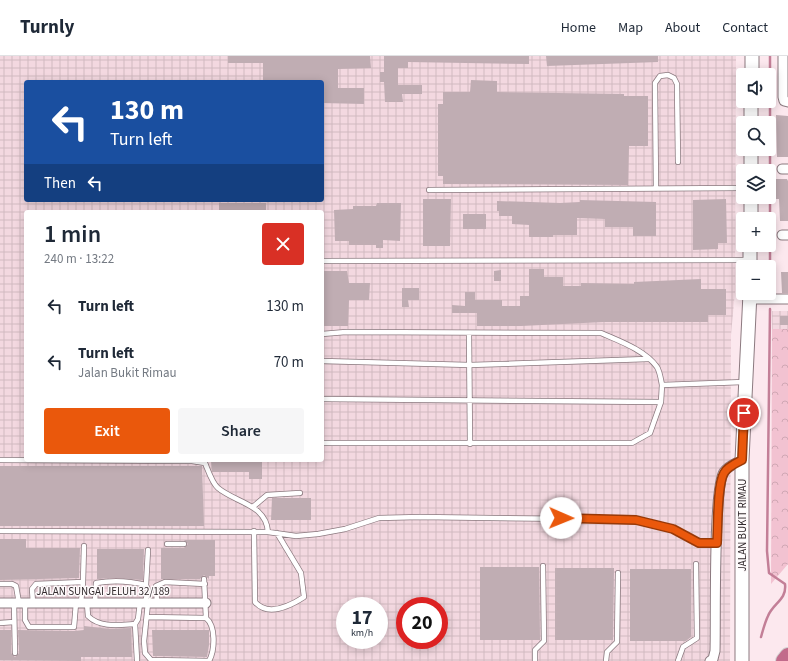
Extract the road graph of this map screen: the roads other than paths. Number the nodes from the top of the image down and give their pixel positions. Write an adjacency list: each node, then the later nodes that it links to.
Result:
1 (752, 56): 3 (street)
2 (783, 56): 4 (street)
3 (752, 68)
4 (788, 102)
5 (678, 162): 7 (lane)
6 (736, 188): 7 (lane)
7 (656, 189): 8 (lane)
8 (429, 190)
9 (324, 261): 10 (lane)
10 (736, 263)
11 (776, 298): 12 (street)
12 (788, 299)
13 (750, 300): 19 (street, JALAN BUKIT RIMAU)
14 (469, 333): 15 (lane); 16 (lane); 18 (lane)
15 (324, 334)
16 (649, 359): 18 (lane); 20 (lane)
17 (324, 361): 18 (lane)
18 (470, 365): 22 (lane)
19 (745, 382): 20 (lane); 28 (street, JALAN BUKIT RIMAU)
20 (662, 385): 23 (lane)
21 (324, 399): 22 (lane)
22 (469, 401): 23 (lane); 25 (lane)
23 (661, 402): 25 (lane)
24 (324, 443): 25 (lane)
25 (470, 444)
26 (0, 460): 27 (lane)
27 (24, 460)
28 (742, 460): 36 (street); 64 (street, JALAN BUKIT RIMAU)
29 (198, 462): 31 (lane)
30 (300, 493): 31 (lane)
31 (254, 506): 34 (lane)
32 (0, 531): 33 (lane)
33 (254, 531): 34 (lane); 35 (lane)
34 (268, 532): 35 (lane)
35 (277, 533): 36 (lane)
36 (717, 543): 63 (street)
37 (167, 544): 38 (lane)
38 (184, 544)
39 (84, 546): 44 (lane)
40 (148, 550): 46 (lane)
41 (696, 564): 62 (lane)
42 (543, 566): 60 (lane)
43 (618, 573): 61 (lane)
44 (83, 582): 48 (lane); 49 (lane)
45 (0, 584): 48 (lane)
46 (146, 585): 49 (lane); 50 (lane)
47 (0, 603): 48 (street, JALAN SUNGAI JELUH 32/189)
48 (23, 603): 49 (street, JALAN SUNGAI JELUH 32/189); 49 (lane); 54 (lane)
49 (85, 603): 50 (street, JALAN SUNGAI JELUH 32/189); 56 (lane)
50 (147, 603): 51 (street, JALAN SUNGAI JELUH 32/189); 51 (lane); 52 (lane); 56 (lane)
51 (206, 603): 53 (lane)
52 (147, 618): 53 (lane); 53 (lane)
53 (206, 618)
54 (14, 622): 55 (lane); 57 (lane)
55 (0, 623)
56 (135, 624): 59 (lane)
57 (15, 653)
58 (788, 656): 65 (highway)
59 (137, 660)
60 (535, 661)
61 (606, 661)
62 (678, 661)
63 (710, 661)
64 (742, 661)
65 (784, 661)

